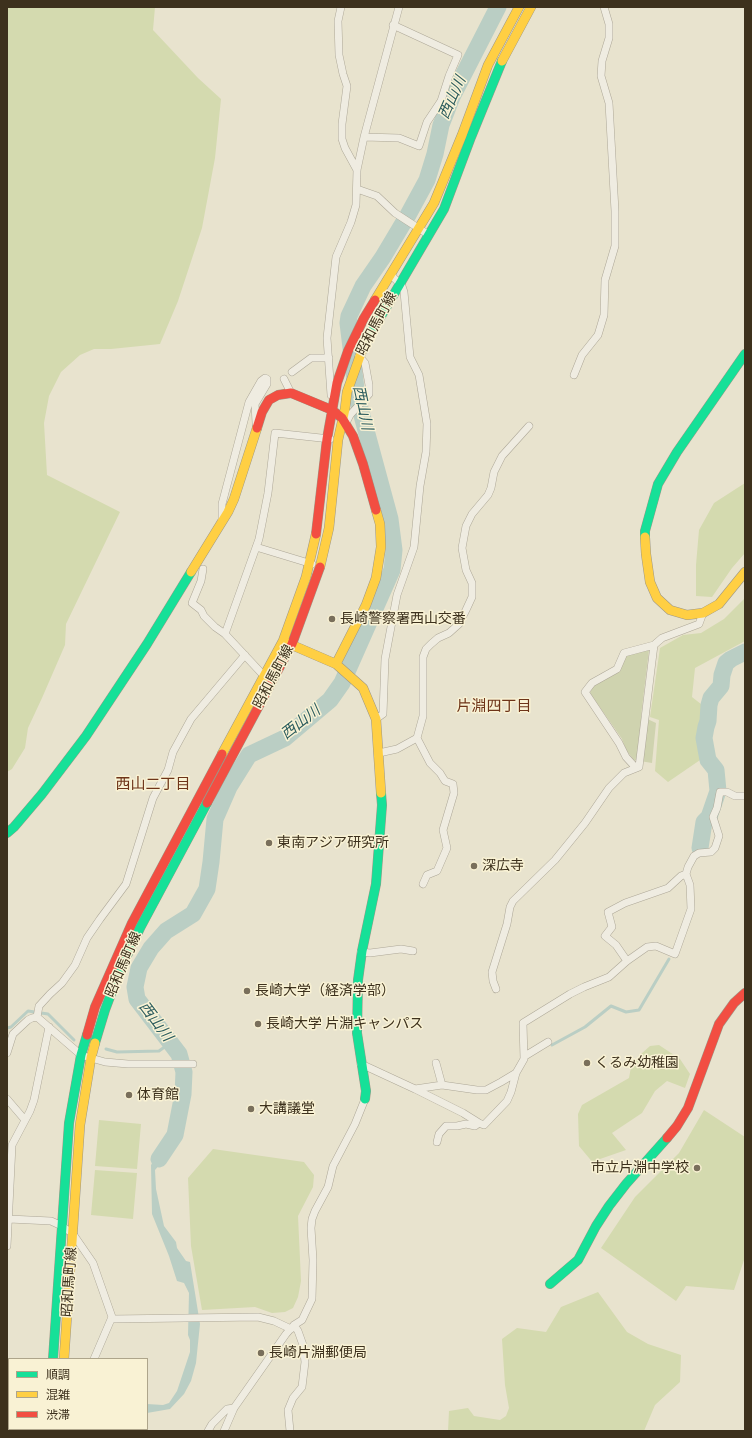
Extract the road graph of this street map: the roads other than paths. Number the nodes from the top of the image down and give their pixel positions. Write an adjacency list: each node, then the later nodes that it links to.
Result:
1 (341, 7): 8 (street)
2 (399, 7): 6 (street)
3 (519, 7): 10 (main road, 昭和馬町線)
4 (531, 7): 11 (main road, 昭和馬町線)
5 (604, 7): 18 (street)
6 (394, 25): 7 (street); 7 (street)
7 (364, 137): 8 (street)
8 (358, 170): 9 (street)
9 (357, 189): 10 (street); 16 (street)
10 (416, 225): 11 (street); 12 (main road, 昭和馬町線)
11 (429, 235): 13 (main road, 昭和馬町線)
12 (391, 275): 13 (street); 21 (main road, 昭和馬町線)
13 (400, 283): 15 (main road, 昭和馬町線); 40 (street)
14 (745, 354): 33 (main road)
15 (359, 356): 22 (main road, 昭和馬町線); 22 (street)
16 (328, 358): 17 (street); 21 (street)
17 (292, 372)
18 (574, 375)
19 (284, 378): 20 (street)
20 (291, 393): 21 (main road); 24 (main road)
21 (332, 410): 22 (main road); 25 (main road, 昭和馬町線)
22 (346, 416): 26 (main road, 昭和馬町線); 38 (main road)
23 (529, 426): 41 (street)
24 (256, 427): 27 (main road); 27 (street)
25 (327, 439): 26 (street); 28 (street); 29 (main road, 昭和馬町線)
26 (338, 440): 30 (main road, 昭和馬町線)
27 (222, 521): 45 (main road)
28 (256, 547): 29 (street); 34 (street)
29 (310, 563): 30 (street); 35 (main road, 昭和馬町線)
30 (320, 566): 35 (main road, 昭和馬町線)
31 (203, 569): 34 (street)
32 (745, 572): 33 (main road)
33 (702, 614): 36 (street)
34 (225, 634): 37 (street)
35 (287, 642): 38 (main road); 39 (main road, 昭和馬町線)
36 (654, 645): 43 (street); 43 (street)
37 (245, 655): 39 (street); 53 (street)
38 (336, 664): 40 (main road)
39 (268, 679): 57 (main road, 昭和馬町線); 59 (main road, 昭和馬町線)
40 (376, 719): 42 (main road)
41 (417, 738): 42 (street); 47 (street)
42 (379, 753): 49 (main road)
43 (636, 768): 51 (street)
44 (745, 796): 46 (street)
45 (7, 833)
46 (686, 874): 50 (street); 50 (street)
47 (423, 884)
48 (412, 951): 49 (street)
49 (361, 952): 62 (main road)
50 (628, 961): 58 (street)
51 (496, 989)
52 (745, 993): 76 (main road)
53 (37, 1015): 54 (street); 56 (street)
54 (49, 1028): 57 (street); 68 (street)
55 (548, 1042): 58 (street)
56 (7, 1053)
57 (81, 1055): 59 (street); 72 (main road, 昭和馬町線)
58 (525, 1056): 63 (street)
59 (91, 1058): 61 (street); 73 (main road, 昭和馬町線)
60 (436, 1063): 64 (street)
61 (193, 1064)
62 (361, 1064): 65 (street); 67 (main road)
63 (516, 1073): 64 (street); 69 (street)
64 (442, 1085): 65 (street)
65 (415, 1089): 69 (street)
66 (7, 1099): 68 (street)
67 (365, 1099): 78 (street)
68 (25, 1120): 71 (street)
69 (479, 1123): 70 (street)
70 (437, 1142)
71 (9, 1219): 72 (street); 74 (street)
72 (62, 1226): 73 (street); 79 (main road, 昭和馬町線)
73 (73, 1234): 77 (street); 80 (main road, 昭和馬町線)
74 (7, 1236): 75 (street)
75 (7, 1246)
76 (550, 1284)
77 (112, 1319): 78 (street); 81 (street)
78 (292, 1327): 82 (street); 85 (street)
79 (53, 1358)
80 (64, 1358)
81 (94, 1358)
82 (234, 1408): 83 (street); 84 (street)
83 (208, 1431)
84 (224, 1431)
85 (290, 1431)

